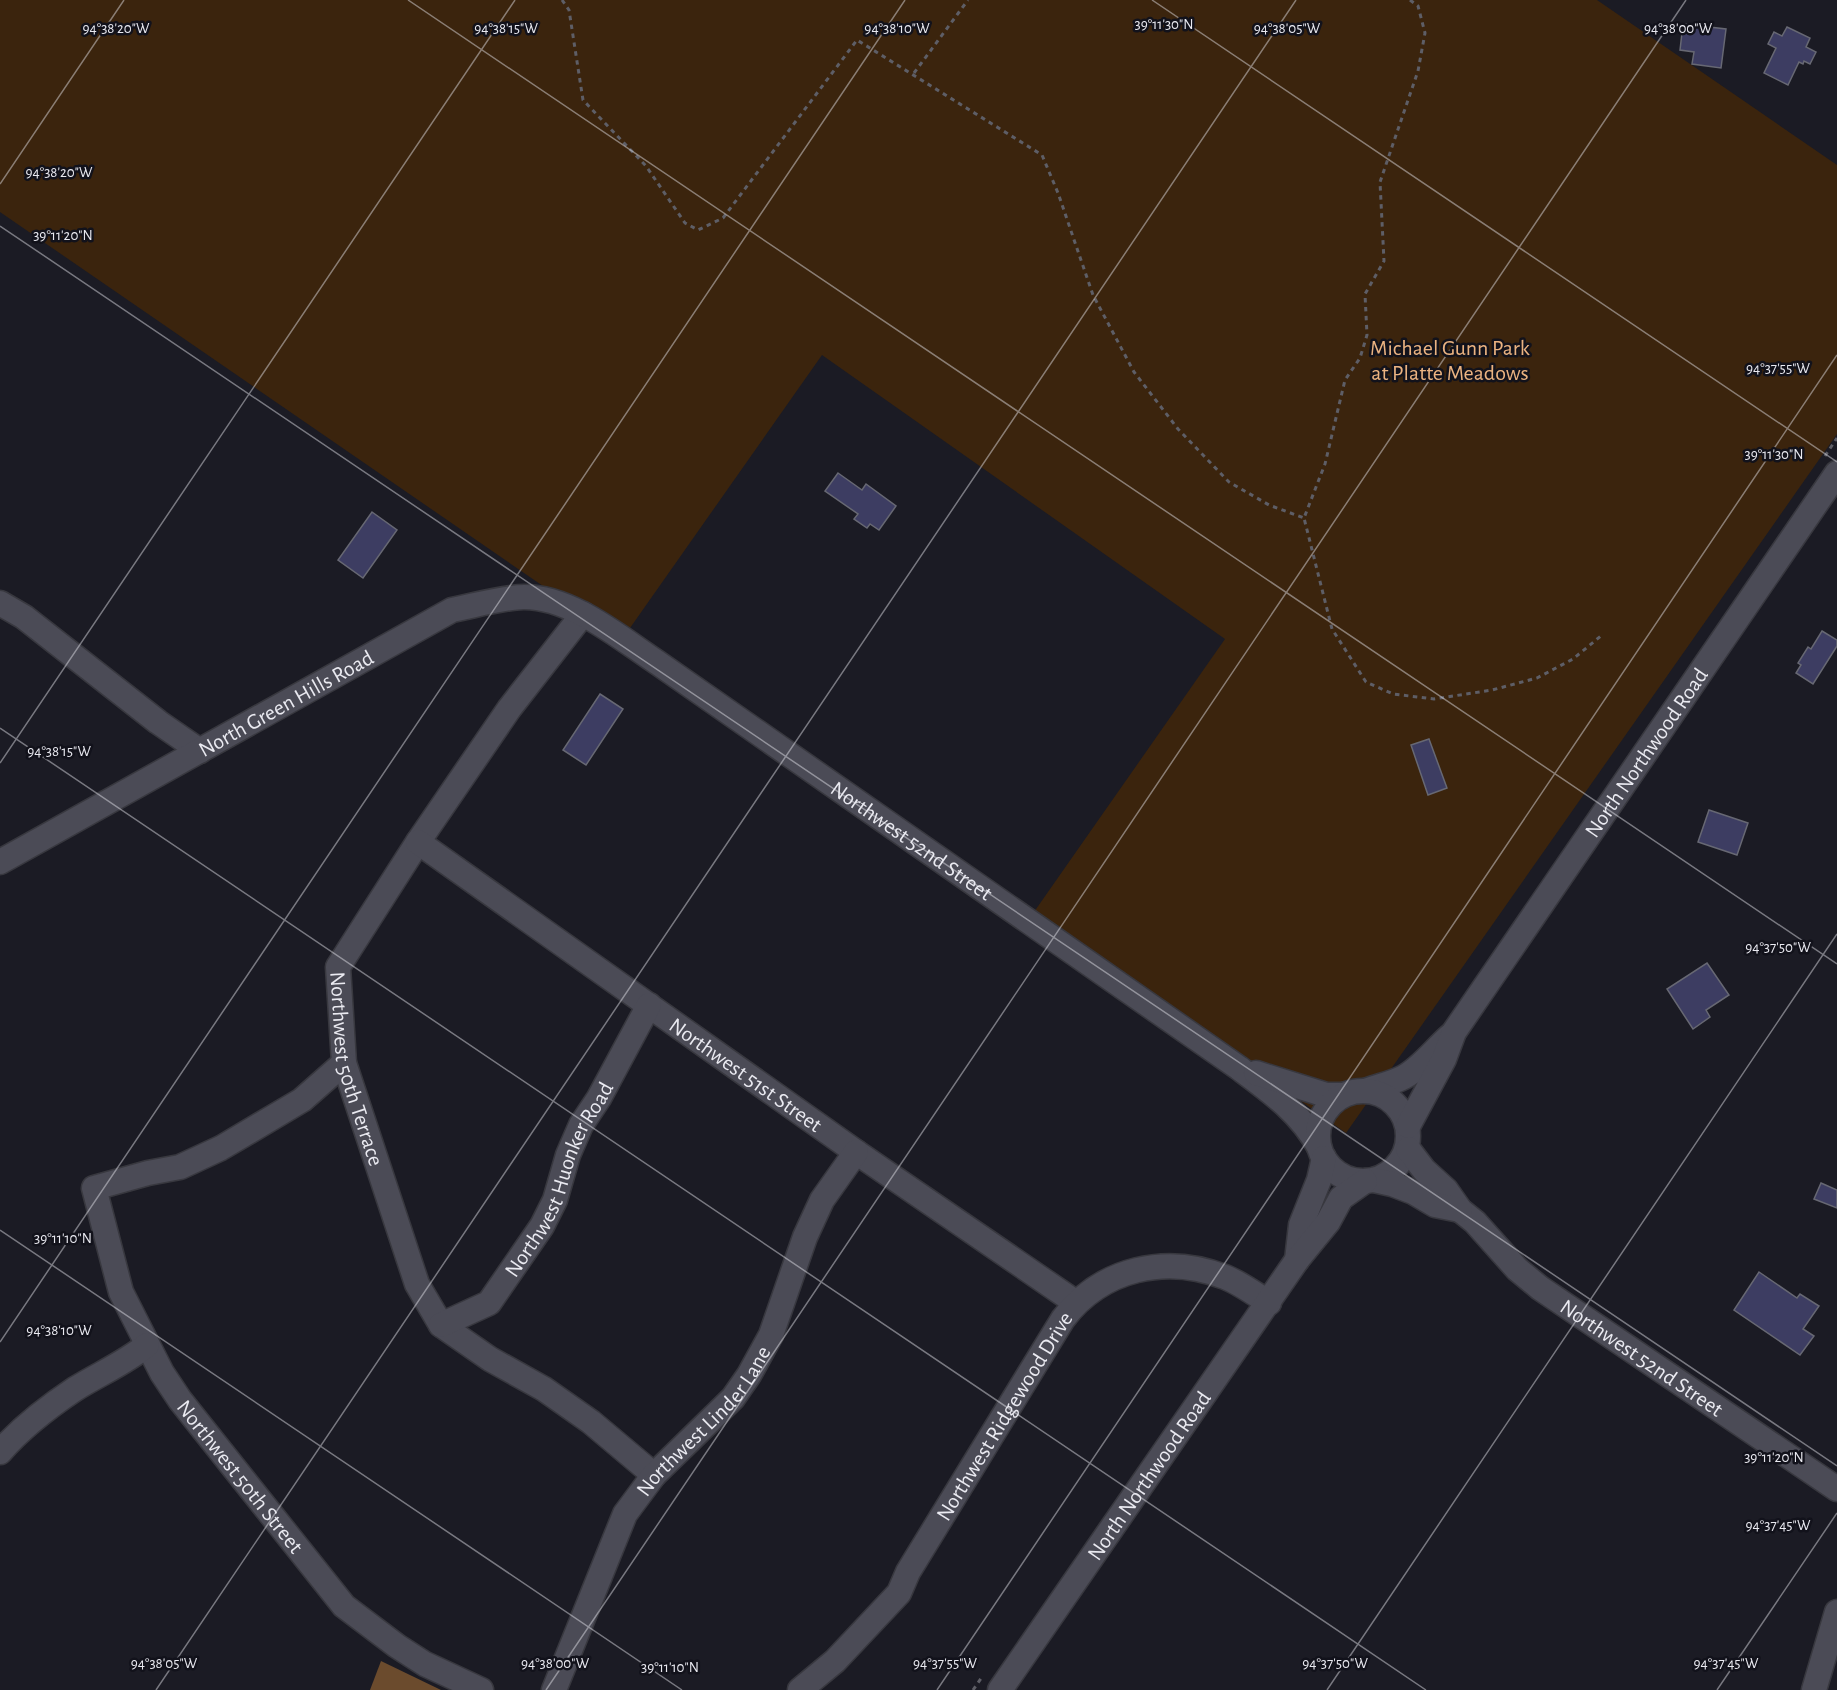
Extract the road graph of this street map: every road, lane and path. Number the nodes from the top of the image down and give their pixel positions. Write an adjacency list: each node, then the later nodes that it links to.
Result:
1 (562, 0): 4 (path)
2 (968, 0): 4 (path)
3 (1410, 0): 6 (path)
4 (914, 74): 6 (path)
5 (1837, 473): 14 (street, North Northwood Road)
6 (1304, 518): 9 (path)
7 (0, 603): 10 (street)
8 (583, 614): 10 (street, North Green Hills Road); 11 (street, Northwest 50th Terrace); 16 (street, Northwest 52nd Street)
9 (1602, 635)
10 (200, 751): 12 (street, North Green Hills Road)
11 (418, 842): 13 (street, Northwest 51st Street); 15 (street, Northwest 50th Terrace)
12 (0, 862)
13 (649, 1005): 20 (street, Northwest 51st Street); 27 (street, Northwest Huonker Road)
14 (1454, 1032): 17 (street, North Northwood Road); 19 (street, North Northwood Road)
15 (344, 1063): 27 (street, Northwest 50th Terrace); 28 (street, Northwest 50th Street)
16 (1239, 1068): 18 (street, Northwest 52nd Street); 21 (street, Northwest 52nd Street)
17 (1368, 1090): 18 (street); 19 (street)
18 (1342, 1095): 21 (street)
19 (1408, 1138): 22 (street); 23 (street, Northwest 52nd Street)
20 (856, 1152): 25 (street, Northwest 51st Street); 30 (street, Northwest Linder Lane)
21 (1322, 1153): 22 (street); 24 (street, North Northwood Road)
22 (1370, 1181): 23 (street, Northwest 52nd Street); 24 (street, North Northwood Road)
23 (1460, 1210): 31 (street, Northwest 52nd Street)
24 (1297, 1260): 26 (street, North Northwood Road)
25 (1075, 1302): 26 (street, Northwest Ridgewood Drive); 35 (street, Northwest Ridgewood Drive)
26 (1269, 1303): 36 (street, North Northwood Road)
27 (441, 1325): 30 (street, Northwest 50th Terrace)
28 (147, 1345): 29 (street); 33 (street, Northwest 50th Street)
29 (0, 1452)
30 (654, 1475): 34 (street, Northwest Linder Lane)
31 (1837, 1489)
32 (1837, 1612): 37 (street)
33 (481, 1690)
34 (554, 1690)
35 (800, 1690)
36 (1000, 1690)
37 (1814, 1690)

